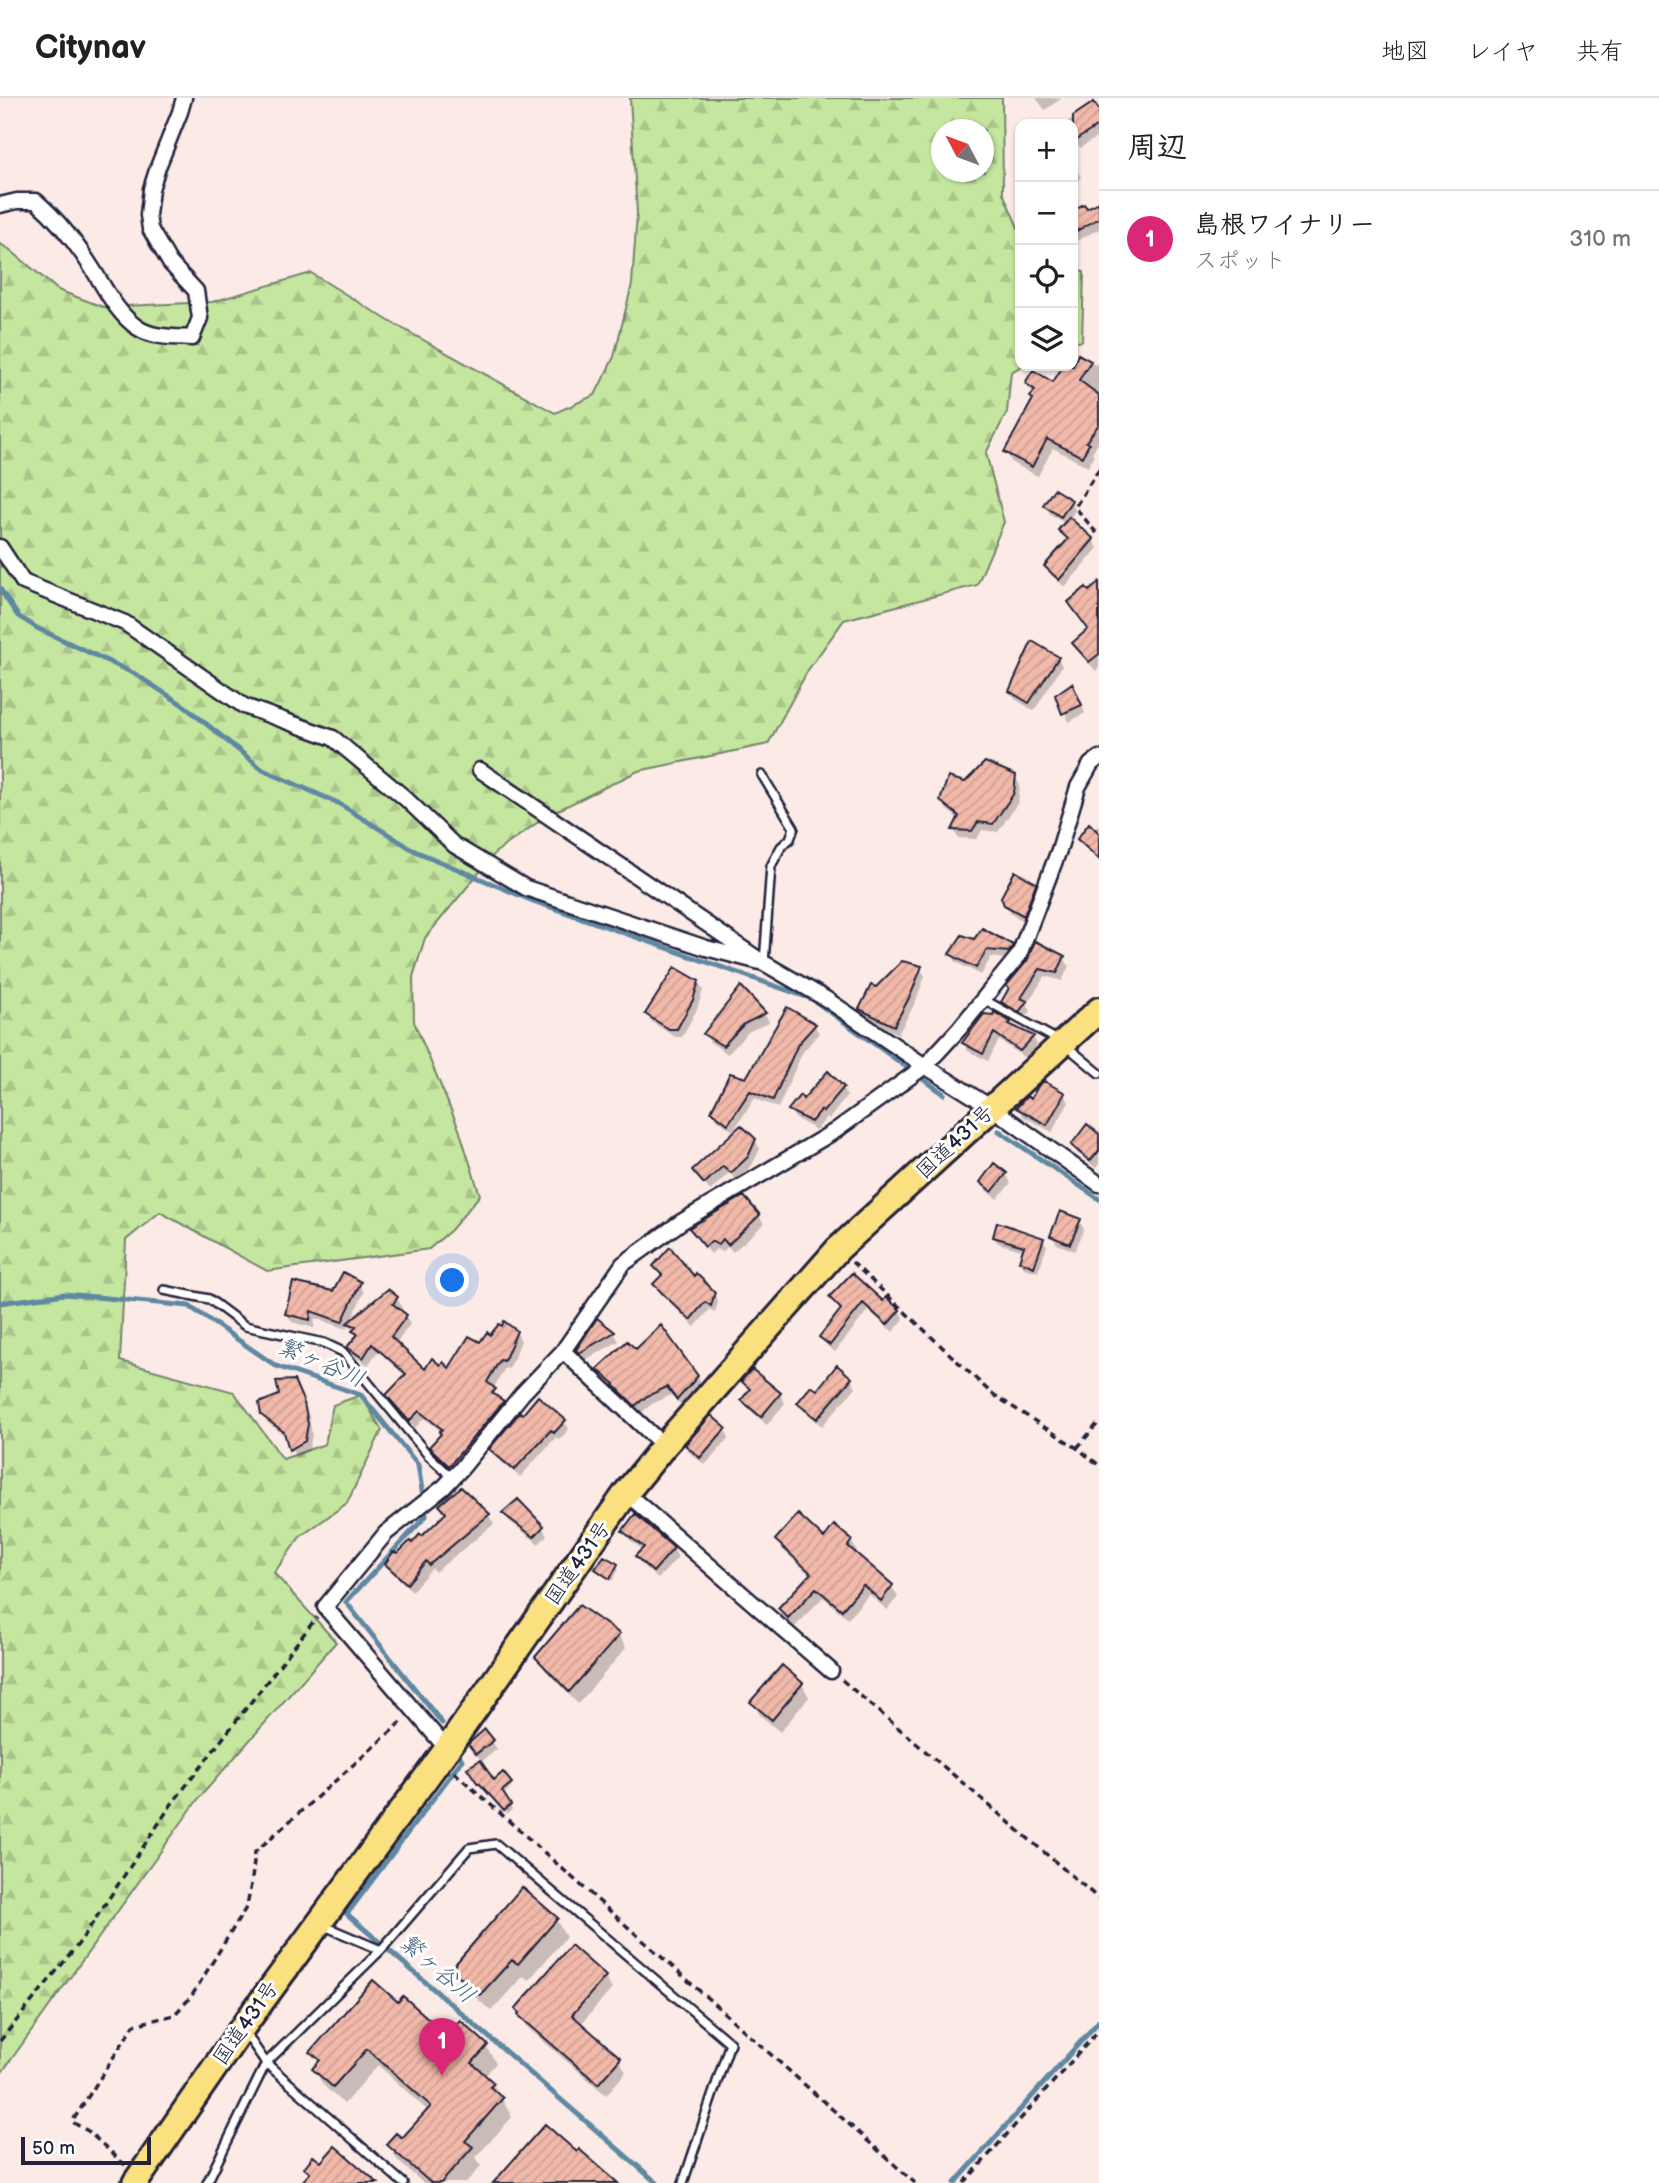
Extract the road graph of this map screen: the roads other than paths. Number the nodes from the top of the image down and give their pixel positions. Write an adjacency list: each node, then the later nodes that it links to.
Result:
1 (184, 98): 2 (street)
2 (0, 205)
3 (0, 547): 7 (street)
4 (1099, 758): 8 (street)
5 (480, 770): 7 (street)
6 (762, 775): 7 (lane)
7 (764, 963): 11 (street)
8 (984, 999): 10 (lane); 11 (street)
9 (1099, 1010): 10 (highway, 国道431号)
10 (1063, 1043): 12 (lane); 13 (highway, 国道431号)
11 (925, 1066): 13 (street); 16 (street)
12 (1099, 1073)
13 (992, 1108): 14 (street); 17 (highway, 国道431号)
14 (1099, 1184)
15 (164, 1290): 18 (lane)
16 (563, 1352): 17 (street); 18 (street)
17 (664, 1446): 19 (highway, 国道431号)
18 (453, 1478): 21 (street)
19 (626, 1493): 20 (street); 21 (highway, 国道431号)
20 (831, 1671)
21 (443, 1754): 22 (highway, 国道431号)
22 (318, 1924): 23 (lane); 24 (highway, 国道431号)
23 (382, 1950): 25 (lane); 29 (lane)
24 (242, 2028): 25 (lane); 26 (highway, 国道431号)
25 (266, 2063): 27 (lane); 28 (lane)
26 (137, 2180)
27 (207, 2183)
28 (403, 2183)
29 (682, 2183)

